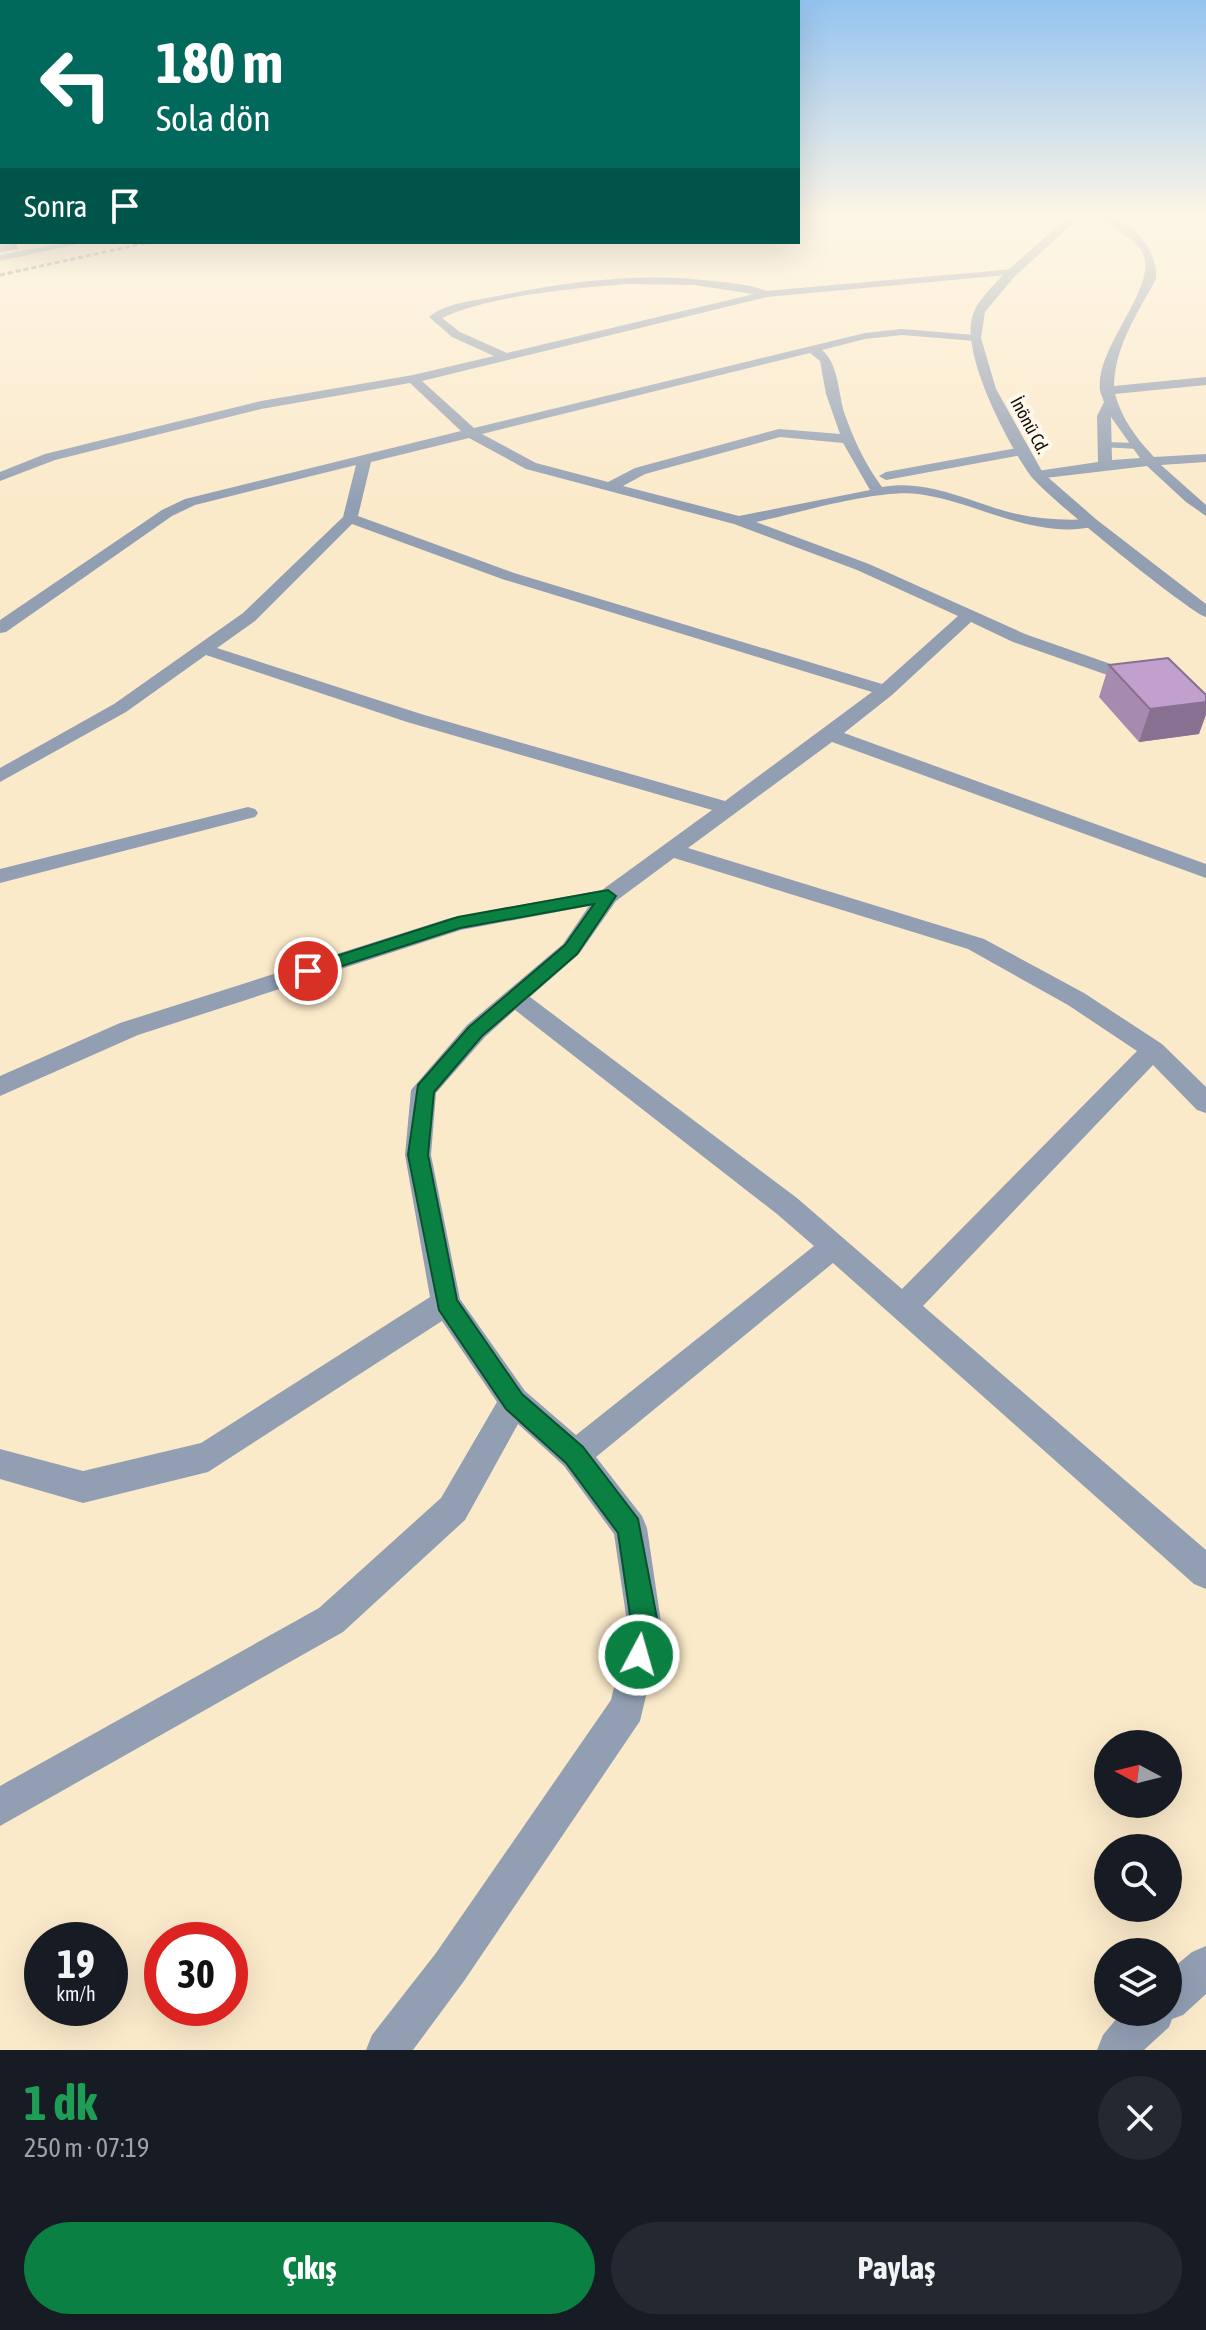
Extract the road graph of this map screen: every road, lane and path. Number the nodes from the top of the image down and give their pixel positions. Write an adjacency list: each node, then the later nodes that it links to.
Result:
1 (450, 313): 7 (street)
2 (690, 313): 7 (street)
3 (979, 313): 5 (street)
4 (1133, 313): 10 (street)
5 (975, 338): 6 (street); 17 (street, İnönü Cd.)
6 (814, 350): 11 (street); 13 (street)
7 (507, 357): 8 (street)
8 (413, 379): 13 (street); 23 (street)
9 (1206, 381): 10 (street)
10 (1108, 397): 15 (street); 16 (street)
11 (841, 418): 12 (street); 14 (street)
12 (799, 431): 14 (street); 25 (street)
13 (472, 434): 19 (street); 25 (street)
14 (850, 439): 24 (street)
15 (1105, 445): 16 (lane); 21 (street)
16 (1138, 446): 20 (street)
17 (1022, 451): 22 (street, İnönü Cd.); 24 (street)
18 (1206, 458): 20 (street)
19 (364, 461): 28 (street); 33 (street)
20 (1151, 462): 21 (street); 27 (street)
21 (1105, 465): 22 (street)
22 (1037, 475): 30 (street, İnönü Cd.)
23 (0, 477)
24 (867, 479): 26 (street)
25 (610, 487): 29 (street)
26 (879, 493): 29 (street); 30 (street)
27 (1206, 512)
28 (350, 518): 34 (street); 36 (street)
29 (739, 521): 32 (street)
30 (1092, 523): 31 (street, İnönü Cd.)
31 (1206, 612)
32 (969, 615): 35 (street); 36 (street)
33 (0, 628)
34 (204, 649): 38 (street); 39 (street)
35 (1148, 683)
36 (886, 691): 37 (street)
37 (830, 735): 39 (street); 42 (street)
38 (0, 776)
39 (729, 809): 41 (street)
40 (248, 813): 43 (street)
41 (671, 850): 44 (street); 46 (street)
42 (1206, 871)
43 (0, 876)
44 (608, 896): 45 (street); 47 (street)
45 (515, 998): 49 (street); 50 (street)
46 (1153, 1050): 48 (street); 51 (street)
47 (0, 1087)
48 (1206, 1103)
49 (834, 1246): 51 (street); 53 (street)
50 (446, 1303): 52 (street); 54 (street)
51 (903, 1307): 55 (street)
52 (514, 1401): 53 (street); 56 (street)
53 (575, 1455): 60 (street)
54 (0, 1464)
55 (1206, 1572)
56 (0, 1807)
57 (1206, 1966): 58 (street)
58 (1182, 1987)
59 (1138, 2026): 61 (street)
60 (387, 2050)
61 (1118, 2050)

